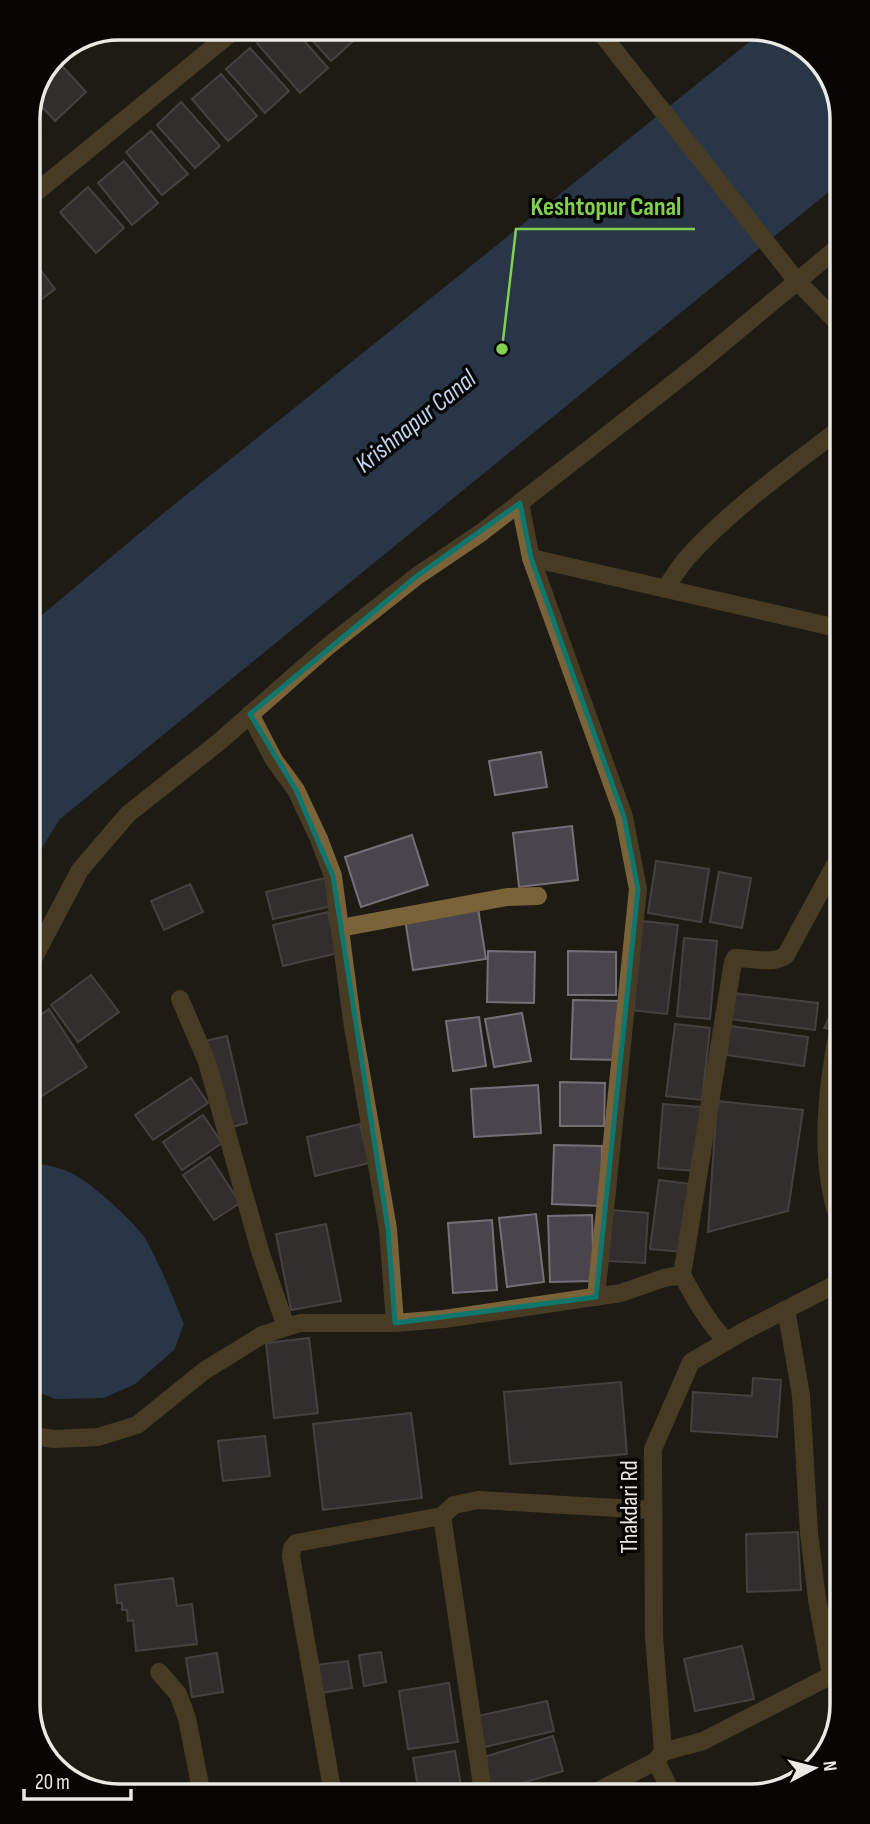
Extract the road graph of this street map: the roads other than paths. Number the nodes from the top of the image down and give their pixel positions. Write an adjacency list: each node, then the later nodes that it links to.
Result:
1 (222, 40): 3 (street)
2 (606, 40): 5 (street)
3 (40, 189)
4 (830, 253): 5 (street)
5 (796, 280): 6 (street); 8 (street)
6 (830, 315)
7 (830, 436): 10 (street)
8 (520, 503): 9 (street); 12 (street)
9 (531, 558): 10 (street); 24 (street)
10 (665, 589): 11 (street)
11 (830, 626)
12 (250, 714): 15 (street); 16 (street)
13 (830, 874): 22 (street)
14 (538, 896): 15 (street)
15 (340, 928): 26 (street)
16 (40, 946)
17 (180, 999): 27 (street)
18 (830, 1078): 19 (street)
19 (830, 1126)
20 (830, 1153): 21 (street)
21 (830, 1176)
22 (682, 1275): 24 (street); 28 (street)
23 (830, 1287): 25 (street, Thakdari Rd)
24 (596, 1297): 26 (street)
25 (786, 1310): 28 (street, Thakdari Rd); 32 (street)
26 (396, 1323): 27 (street)
27 (286, 1327): 29 (street)
28 (726, 1341): 30 (street, Thakdari Rd)
29 (40, 1437)
30 (653, 1510): 31 (street); 35 (street, Thakdari Rd)
31 (442, 1516): 37 (street); 38 (street)
32 (830, 1646)
33 (159, 1672): 36 (street)
34 (830, 1676): 35 (street)
35 (660, 1757): 39 (street); 40 (street)
36 (200, 1784)
37 (331, 1784)
38 (482, 1784)
39 (611, 1784)
40 (668, 1784)

